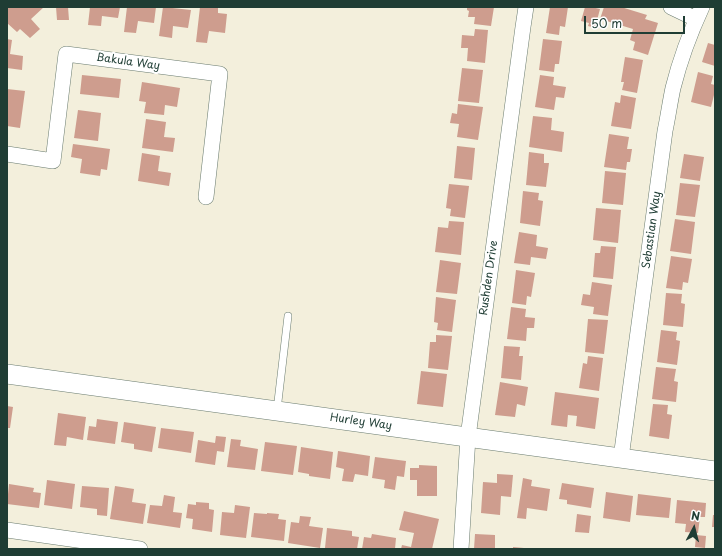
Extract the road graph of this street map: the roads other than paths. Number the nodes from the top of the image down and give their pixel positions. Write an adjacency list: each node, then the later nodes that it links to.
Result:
1 (526, 7): 9 (street, Rushden Drive)
2 (671, 7): 3 (street)
3 (699, 13): 10 (street, Sebastian Way)
4 (7, 154): 5 (street, Bakula Way)
5 (206, 197)
6 (288, 316): 8 (lane)
7 (7, 374): 8 (street, Hurley Way)
8 (277, 411): 9 (street, Hurley Way)
9 (468, 437): 10 (street, Hurley Way); 14 (street, Rushden Drive)
10 (621, 458): 11 (street, Hurley Way)
11 (715, 471)
12 (7, 530): 13 (street)
13 (140, 549)
14 (461, 549)

